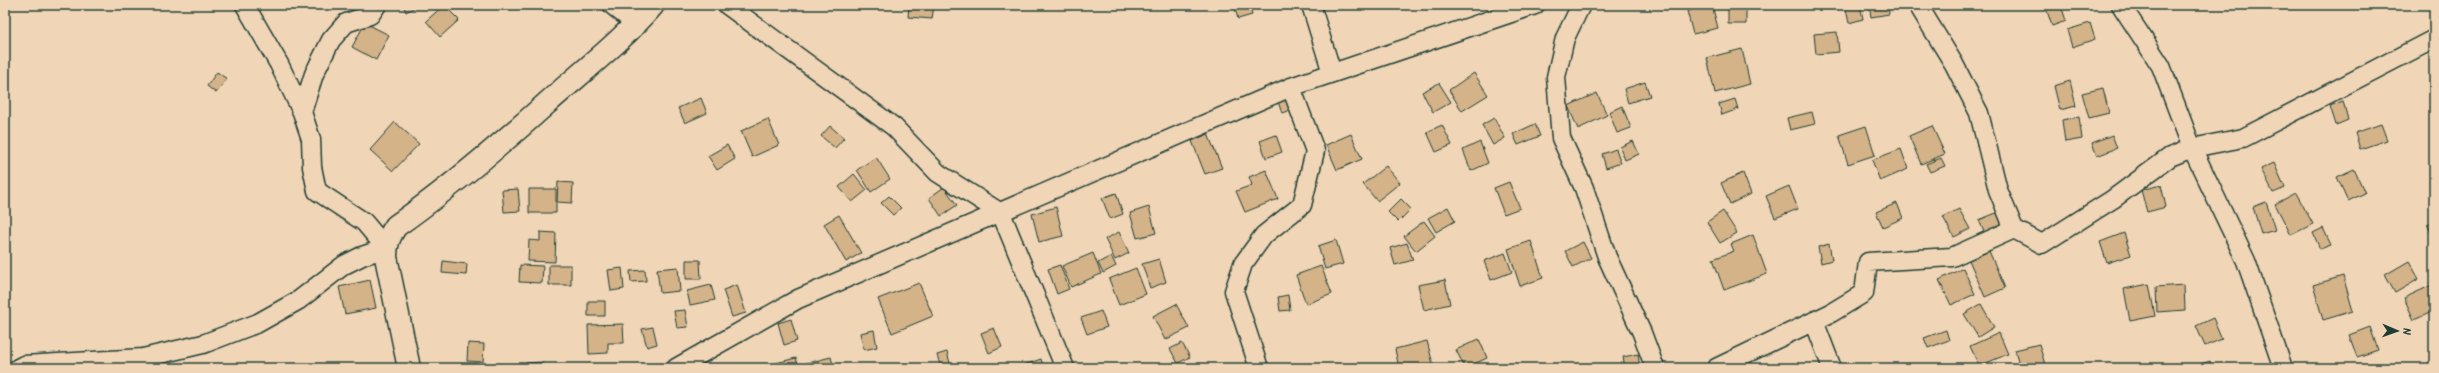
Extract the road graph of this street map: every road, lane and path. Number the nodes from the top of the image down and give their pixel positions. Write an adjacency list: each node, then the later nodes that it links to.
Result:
1 (245, 5): 15 (street)
2 (376, 5): 15 (street)
3 (612, 5): 11 (street)
4 (653, 5): 11 (street)
5 (727, 5): 17 (street)
6 (1311, 5): 13 (street)
7 (1535, 5): 13 (street)
8 (1580, 5): 26 (street)
9 (1918, 5): 18 (street)
10 (2121, 5): 16 (street)
11 (636, 24): 19 (street)
12 (2434, 39): 16 (street)
13 (1332, 73): 14 (street)
14 (1291, 87): 17 (street); 25 (street)
15 (302, 112): 19 (street)
16 (2192, 148): 18 (street); 29 (street)
17 (1001, 213): 23 (street); 24 (street)
18 (2014, 229): 20 (street)
19 (386, 248): 21 (street); 22 (street)
20 (1814, 321): 27 (street); 28 (street)
21 (18, 368)
22 (409, 368)
23 (676, 368)
24 (1065, 368)
25 (1259, 368)
26 (1655, 368)
27 (1716, 368)
28 (1832, 368)
29 (2283, 368)

